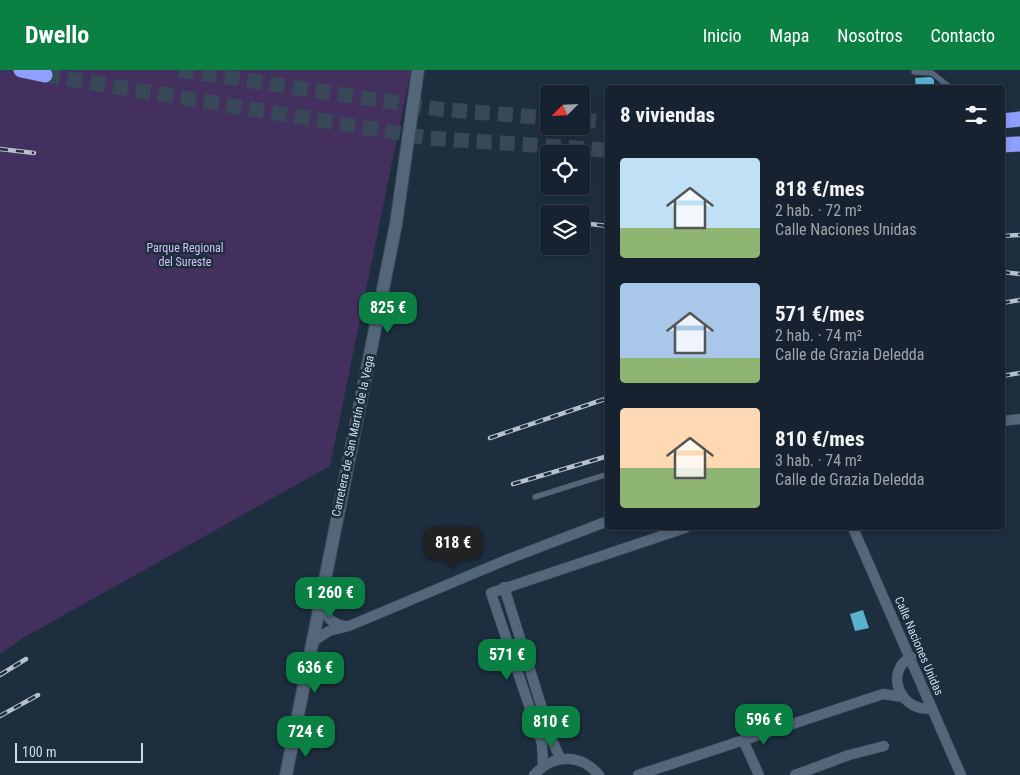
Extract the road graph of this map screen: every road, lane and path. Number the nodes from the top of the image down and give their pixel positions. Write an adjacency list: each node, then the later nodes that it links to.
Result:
1 (21, 70): 4 (highway)
2 (418, 70): 18 (street, Carretera de San Martín de la Vega)
3 (914, 72): 5 (lane)
4 (45, 75)
5 (947, 85)
6 (1020, 119): 7 (highway)
7 (1005, 121)
8 (1020, 144): 9 (highway)
9 (1005, 145)
10 (1020, 418): 11 (street)
11 (1005, 420)
12 (605, 475): 13 (lane)
13 (535, 497)
14 (605, 522): 19 (street)
15 (679, 530): 17 (street)
16 (854, 530): 21 (street, Calle Naciones Unidas)
17 (504, 587): 29 (street); 30 (street)
18 (322, 592): 19 (street); 20 (street, Carretera de San Martín de la Vega)
19 (349, 626): 20 (street)
20 (312, 642): 27 (street, Carretera de San Martín de la Vega)
21 (911, 657): 22 (street); 25 (street, Calle Naciones Unidas)
22 (897, 679): 23 (street); 24 (street)
23 (883, 694): 24 (street); 26 (street)
24 (902, 697): 25 (street)
25 (932, 708): 38 (street, Calle Naciones Unidas)
26 (743, 740): 35 (street); 36 (street)
27 (292, 742): 31 (street, Carretera de San Martín de la Vega); 32 (street, Carretera de San Martín de la Vega)
28 (884, 746): 37 (street)
29 (560, 758): 30 (street); 34 (street)
30 (543, 766): 33 (street)
31 (286, 775)
32 (292, 775)
33 (534, 775)
34 (599, 775)
35 (638, 775)
36 (758, 775)
37 (795, 775)
38 (961, 775)

